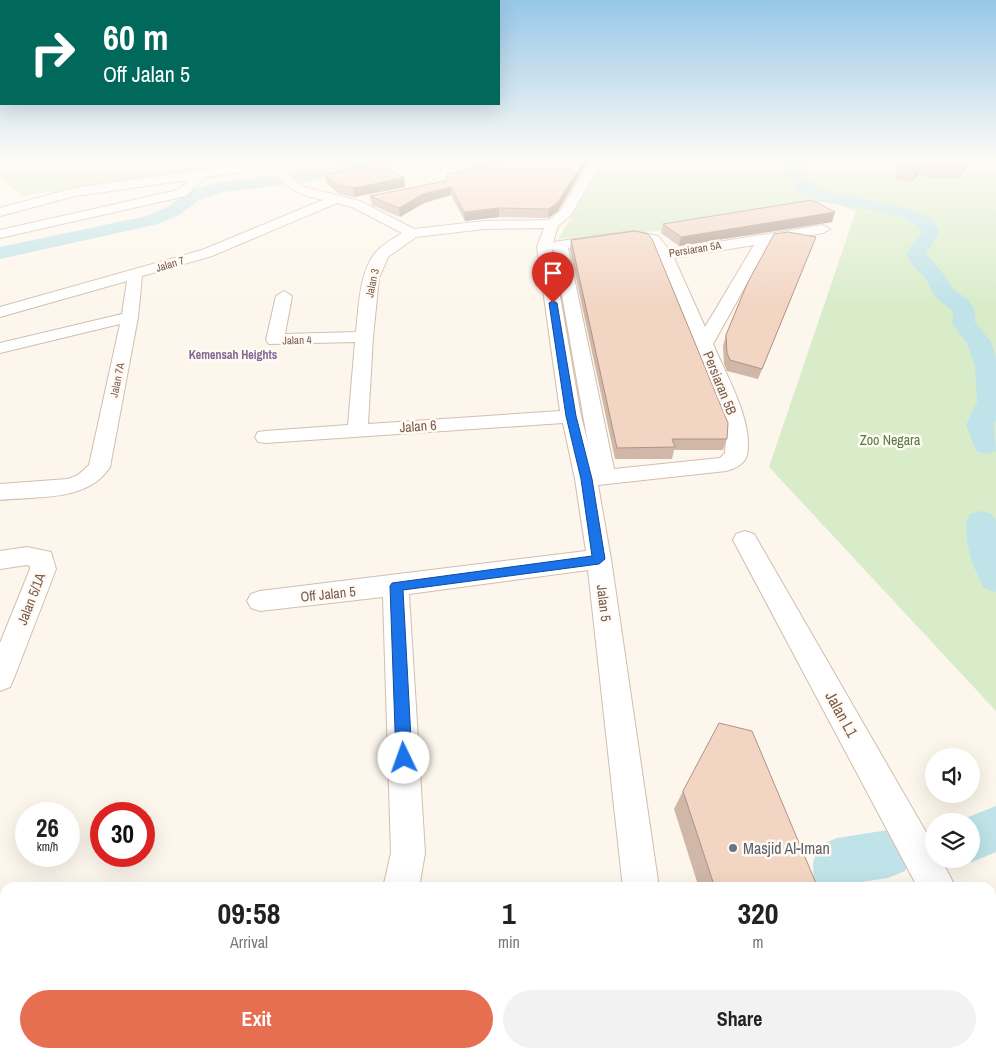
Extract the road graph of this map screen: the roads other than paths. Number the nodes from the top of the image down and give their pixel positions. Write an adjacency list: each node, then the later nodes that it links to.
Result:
1 (17, 207): 6 (street)
2 (118, 207): 9 (street)
3 (315, 207): 13 (street, Jalan 7)
4 (361, 207): 8 (street)
5 (569, 207): 11 (street)
6 (0, 212)
7 (823, 229): 10 (street, Persiaran 5A)
8 (412, 233): 11 (street, Jalan 3); 17 (street, Jalan 3)
9 (0, 234)
10 (765, 238): 12 (street, Persiaran 5A); 18 (street)
11 (552, 239): 12 (street, Persiaran 5A); 20 (street, Jalan 5); 23 (street, Jalan 5)
12 (665, 255): 18 (street, Persiaran 5B)
13 (134, 275): 15 (street, Jalan 7); 16 (street, Jalan 7A)
14 (284, 296): 17 (street, Jalan 4)
15 (0, 312)
16 (130, 318): 19 (street); 24 (street, Jalan 7A)
17 (364, 337): 21 (street, Jalan 3)
18 (704, 344): 23 (street, Persiaran 5B)
19 (0, 348)
20 (571, 416): 21 (street, Jalan 6); 23 (street, Jalan 5)
21 (358, 430): 22 (street, Jalan 6)
22 (265, 437)
23 (596, 479): 26 (street, Jalan 5)
24 (0, 492)
25 (745, 540): 33 (street, Jalan L1)
26 (599, 559): 28 (street, Off Jalan 5); 32 (street, Jalan 5)
27 (0, 560): 30 (street, Jalan 5/1A)
28 (396, 586): 29 (street, Off Jalan 5); 31 (street)
29 (260, 601)
30 (0, 678)
31 (402, 882)
32 (640, 882)
33 (935, 882)

